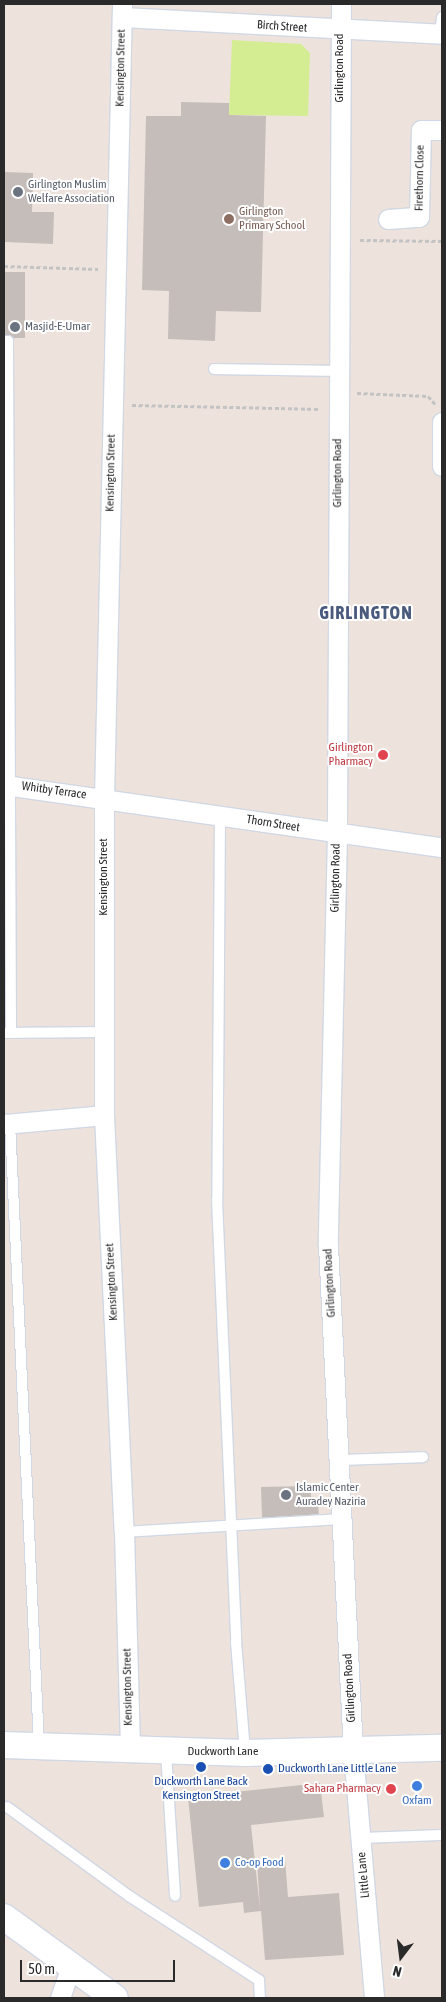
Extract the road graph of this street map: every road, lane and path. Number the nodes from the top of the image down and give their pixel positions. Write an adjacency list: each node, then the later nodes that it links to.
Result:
1 (341, 4): 4 (street, Girlington Road)
2 (122, 10): 4 (street, Birch Street); 8 (street, Kensington Street)
3 (442, 28): 4 (street, Birch Street)
4 (340, 31): 11 (street, Girlington Road)
5 (442, 130): 6 (street, Firethorn Close)
6 (388, 219)
7 (4, 266): 8 (path)
8 (116, 270): 13 (street, Kensington Street)
9 (4, 341): 16 (lane)
10 (214, 369): 11 (lane)
11 (338, 371): 12 (street, Girlington Road)
12 (338, 401): 13 (path); 14 (path); 19 (street, Girlington Road)
13 (113, 405): 17 (street, Kensington Street)
14 (442, 422): 15 (street)
15 (442, 466)
16 (7, 785): 17 (street, Whitby Terrace); 22 (lane)
17 (104, 798): 18 (street, Thorn Street); 21 (street, Kensington Street)
18 (220, 816): 19 (street, Thorn Street); 28 (lane)
19 (337, 834): 20 (street, Thorn Street); 26 (street, Girlington Road)
20 (442, 847)
21 (104, 1032): 22 (lane); 23 (street, Kensington Street)
22 (7, 1033)
23 (104, 1115): 24 (street); 29 (street, Kensington Street)
24 (7, 1123): 31 (lane)
25 (423, 1457): 26 (lane)
26 (339, 1460): 27 (street, Girlington Road)
27 (341, 1519): 28 (lane); 36 (street, Girlington Road)
28 (232, 1524): 29 (lane); 35 (lane)
29 (124, 1532): 33 (street, Kensington Street)
30 (4, 1745): 31 (street, Duckworth Lane)
31 (39, 1746): 33 (street, Duckworth Lane)
32 (442, 1748): 36 (street, Duckworth Lane)
33 (130, 1751): 34 (street, Duckworth Lane)
34 (166, 1752): 35 (street, Duckworth Lane); 40 (lane)
35 (245, 1752): 36 (street, Duckworth Lane)
36 (353, 1752): 39 (street, Little Lane)
37 (6, 1808): 45 (lane)
38 (442, 1835): 39 (lane)
39 (360, 1838): 46 (street, Little Lane)
40 (175, 1896)
41 (4, 1917): 42 (street)
42 (71, 1966): 43 (street); 44 (street)
43 (60, 1998)
44 (116, 1998)
45 (260, 1998)
46 (374, 1998)

